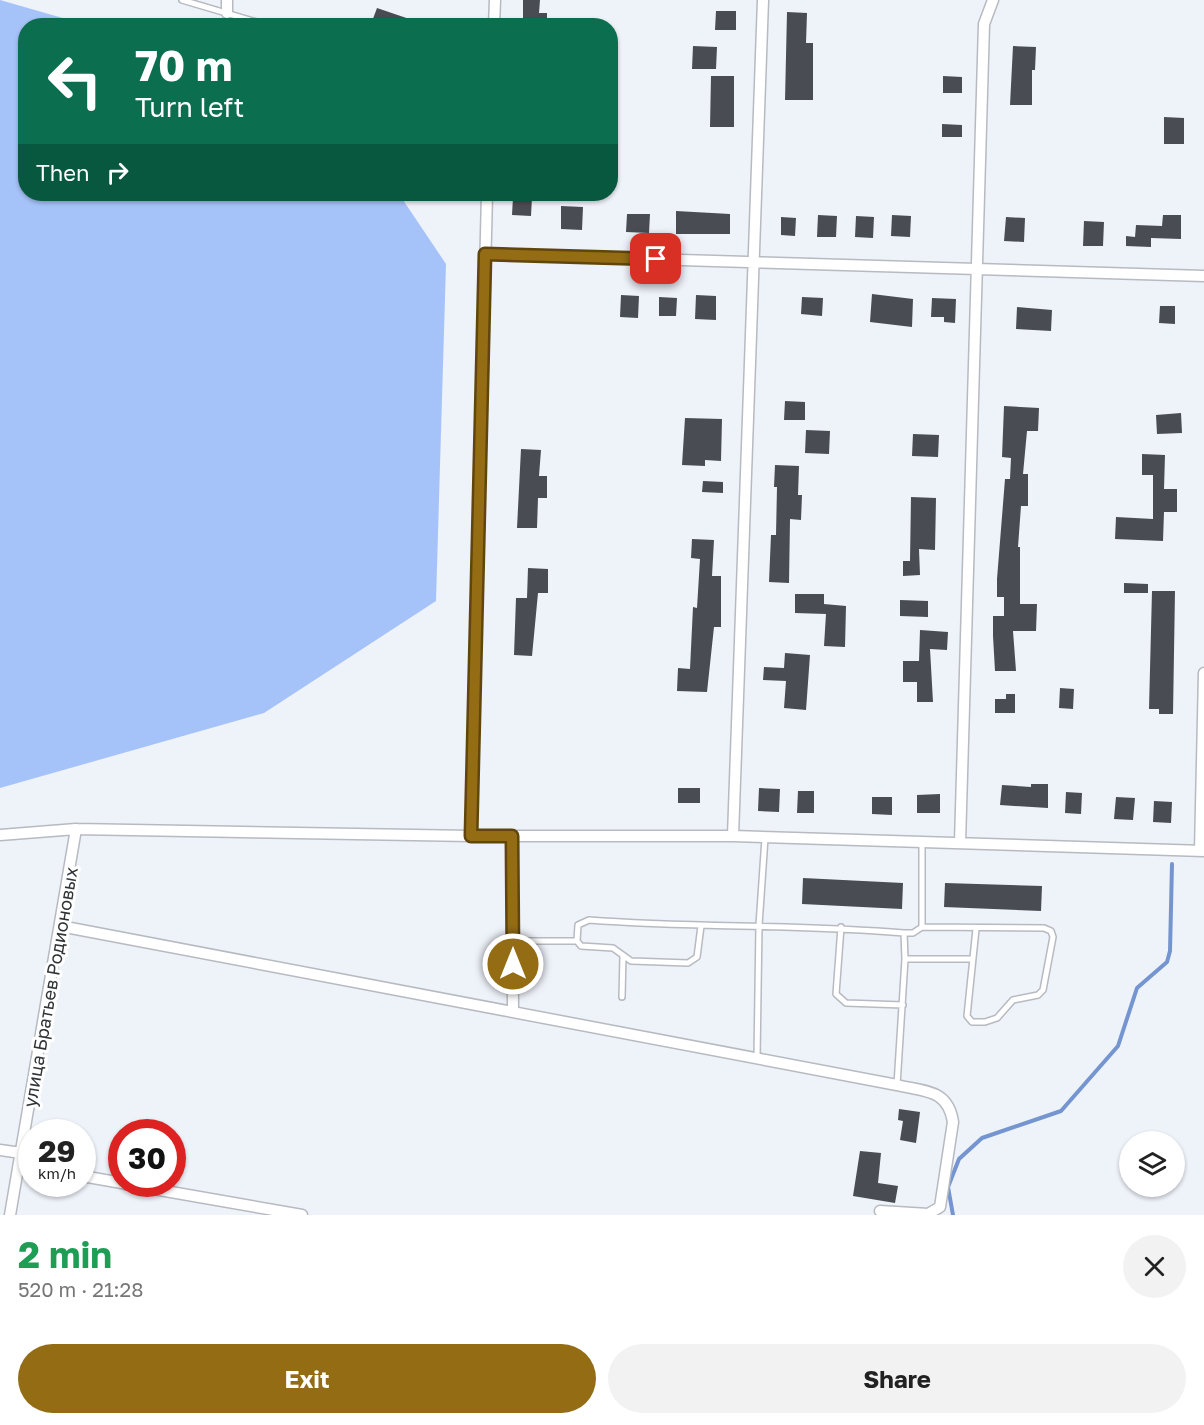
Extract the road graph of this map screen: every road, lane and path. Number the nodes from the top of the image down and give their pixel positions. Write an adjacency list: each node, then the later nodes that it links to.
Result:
1 (182, 0): 6 (lane)
2 (226, 0): 6 (street)
3 (495, 0): 8 (street)
4 (763, 0): 11 (street)
5 (993, 0): 12 (street)
6 (227, 12): 7 (lane)
7 (245, 18)
8 (494, 18)
9 (487, 201): 10 (street)
10 (485, 254): 11 (street); 17 (street)
11 (754, 262): 12 (street); 19 (street)
12 (979, 269): 13 (street); 22 (street)
13 (1204, 276)
14 (1204, 673): 23 (street)
15 (76, 829): 16 (street); 17 (street); 25 (street, улица Братьев Родионовых)
16 (0, 835)
17 (471, 836): 18 (street)
18 (512, 836): 19 (street); 31 (street)
19 (733, 836): 20 (street)
20 (765, 838): 21 (street); 24 (lane)
21 (922, 842): 22 (street); 28 (lane)
22 (960, 843): 23 (street)
23 (1202, 851)
24 (759, 925): 26 (lane); 27 (lane); 39 (lane)
25 (60, 926): 38 (street); 41 (street, улица Братьев Родионовых)
26 (701, 926): 32 (lane); 33 (lane)
27 (841, 927): 30 (lane); 37 (lane)
28 (922, 927): 29 (lane); 30 (lane)
29 (976, 930): 35 (lane); 35 (lane)
30 (904, 933): 34 (lane)
31 (512, 941): 32 (lane); 38 (street)
32 (577, 941): 33 (lane)
33 (623, 957): 36 (lane)
34 (905, 959): 35 (lane); 37 (lane)
35 (972, 959)
36 (622, 997)
37 (903, 1005): 40 (lane)
38 (513, 1011): 39 (street)
39 (757, 1058): 40 (street)
40 (897, 1085): 46 (street)
41 (27, 1119)
42 (0, 1150): 43 (street)
43 (18, 1153)
44 (18, 1175): 47 (street, улица Братьев Родионовых)
45 (186, 1194): 48 (street)
46 (880, 1211)
47 (10, 1215)
48 (302, 1215)

